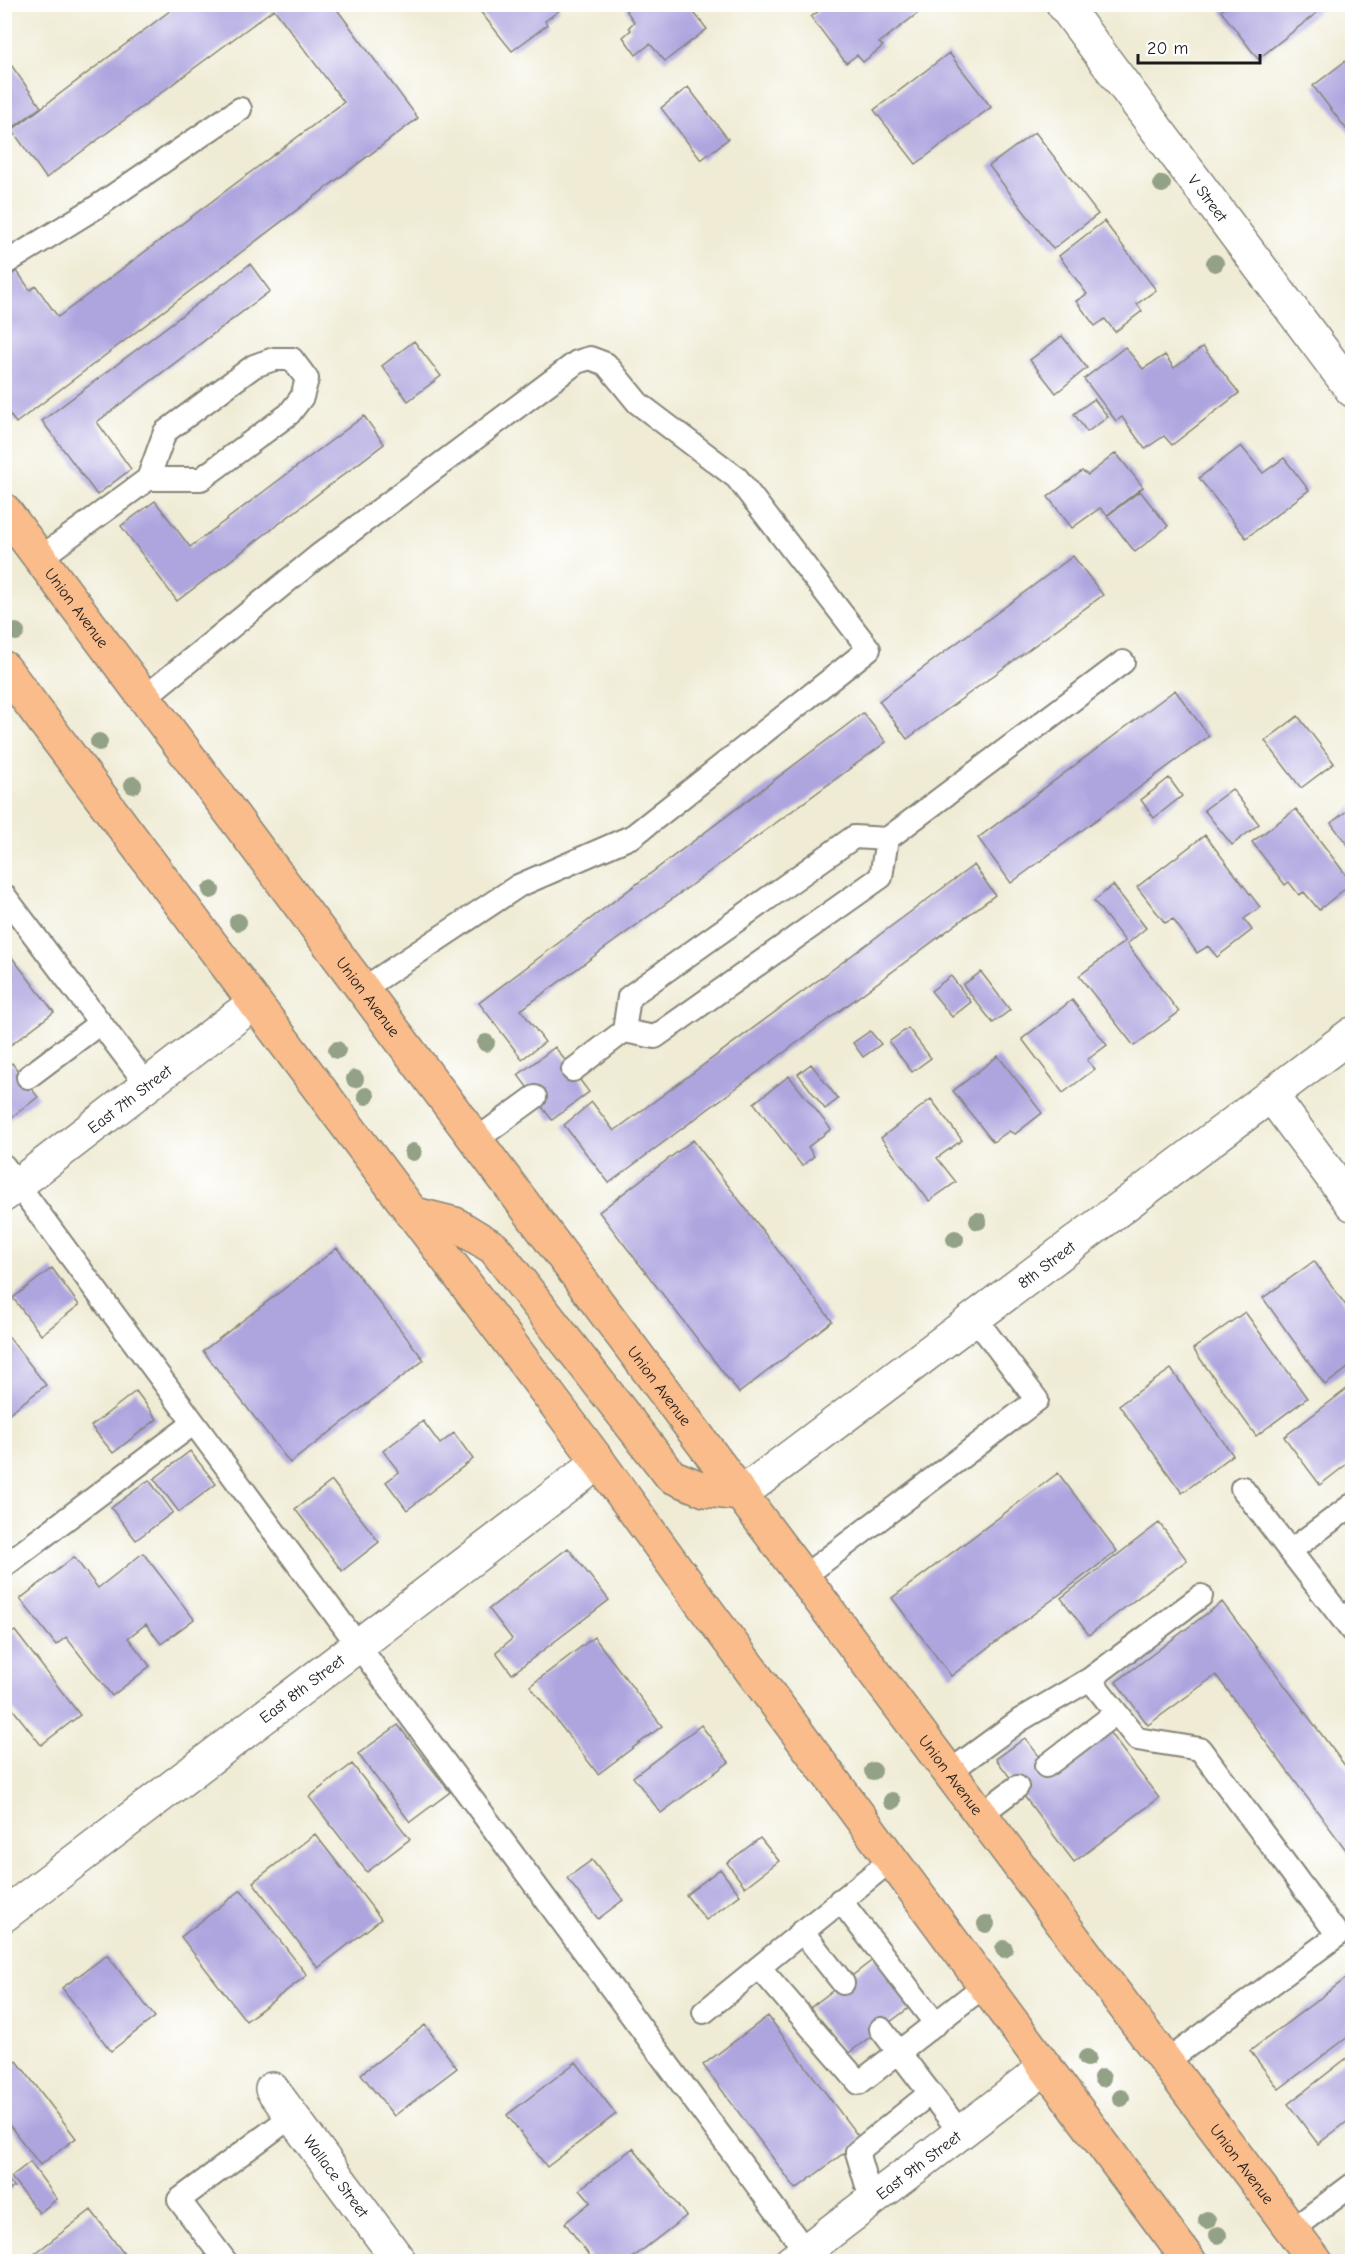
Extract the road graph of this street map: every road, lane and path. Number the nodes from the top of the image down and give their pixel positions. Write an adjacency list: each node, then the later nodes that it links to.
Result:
1 (1063, 4): 4 (street, V Street)
2 (240, 109): 3 (lane)
3 (4, 264)
4 (1353, 390)
5 (148, 479): 5 (lane); 7 (lane)
6 (4, 510): 7 (highway, Union Avenue)
7 (40, 558): 10 (highway, Union Avenue)
8 (1123, 662): 11 (lane)
9 (4, 668): 14 (highway)
10 (145, 697): 13 (highway, Union Avenue); 13 (lane)
11 (887, 839): 16 (lane); 16 (lane)
12 (4, 895): 15 (lane)
13 (363, 989): 23 (highway, Union Avenue)
14 (254, 1003): 20 (street, East 7th Street); 26 (highway)
15 (100, 1023): 19 (lane); 20 (lane)
16 (624, 1031): 18 (lane)
17 (1353, 1035): 21 (street, 8th Street)
18 (573, 1070)
19 (28, 1077)
20 (147, 1085): 24 (street, East 7th Street)
21 (1271, 1095): 25 (street); 27 (street, 8th Street)
22 (535, 1097): 23 (lane)
23 (476, 1140): 31 (highway, Union Avenue)
24 (9, 1182): 28 (lane)
25 (1353, 1204)
26 (411, 1213): 29 (highway); 31 (highway)
27 (975, 1318): 31 (street, 8th Street); 35 (lane)
28 (194, 1423): 34 (lane); 38 (lane)
29 (599, 1462): 38 (street, East 8th Street); 45 (highway)
30 (1242, 1488): 33 (lane)
31 (741, 1494): 35 (highway, Union Avenue)
32 (1353, 1505): 33 (lane)
33 (1290, 1551): 37 (lane)
34 (4, 1566)
35 (802, 1577): 42 (highway, Union Avenue)
36 (1201, 1596): 39 (lane)
37 (1353, 1631)
38 (358, 1645): 47 (street, East 8th Street); 65 (lane)
39 (1090, 1679): 40 (lane); 42 (lane)
40 (1116, 1713): 41 (lane); 56 (lane)
41 (1046, 1766)
42 (949, 1772): 44 (highway, Union Avenue)
43 (1017, 1787): 44 (lane)
44 (981, 1814): 56 (highway, Union Avenue)
45 (891, 1860): 46 (lane); 51 (highway)
46 (840, 1900): 48 (lane); 53 (lane)
47 (4, 1915)
48 (802, 1931): 49 (lane); 50 (lane)
49 (759, 1967): 52 (lane); 55 (lane)
50 (843, 1983)
51 (985, 1985): 53 (lane); 57 (highway)
52 (704, 2012)
53 (936, 2024): 55 (lane)
54 (880, 2029): 55 (lane)
55 (898, 2052): 59 (lane)
56 (1166, 2062): 64 (highway, Union Avenue)
57 (1046, 2068): 61 (street, East 9th Street); 68 (highway)
58 (272, 2089): 60 (street, Wallace Street)
59 (929, 2094): 61 (lane); 63 (lane)
60 (292, 2116): 66 (lane); 67 (street, Wallace Street)
61 (960, 2132): 63 (street, East 9th Street)
62 (1353, 2185): 64 (lane)
63 (871, 2199): 65 (street, East 9th Street)
64 (1292, 2230): 69 (highway, Union Avenue)
65 (803, 2258)
66 (226, 2262)
67 (400, 2262)
68 (1190, 2262)
69 (1316, 2262)

